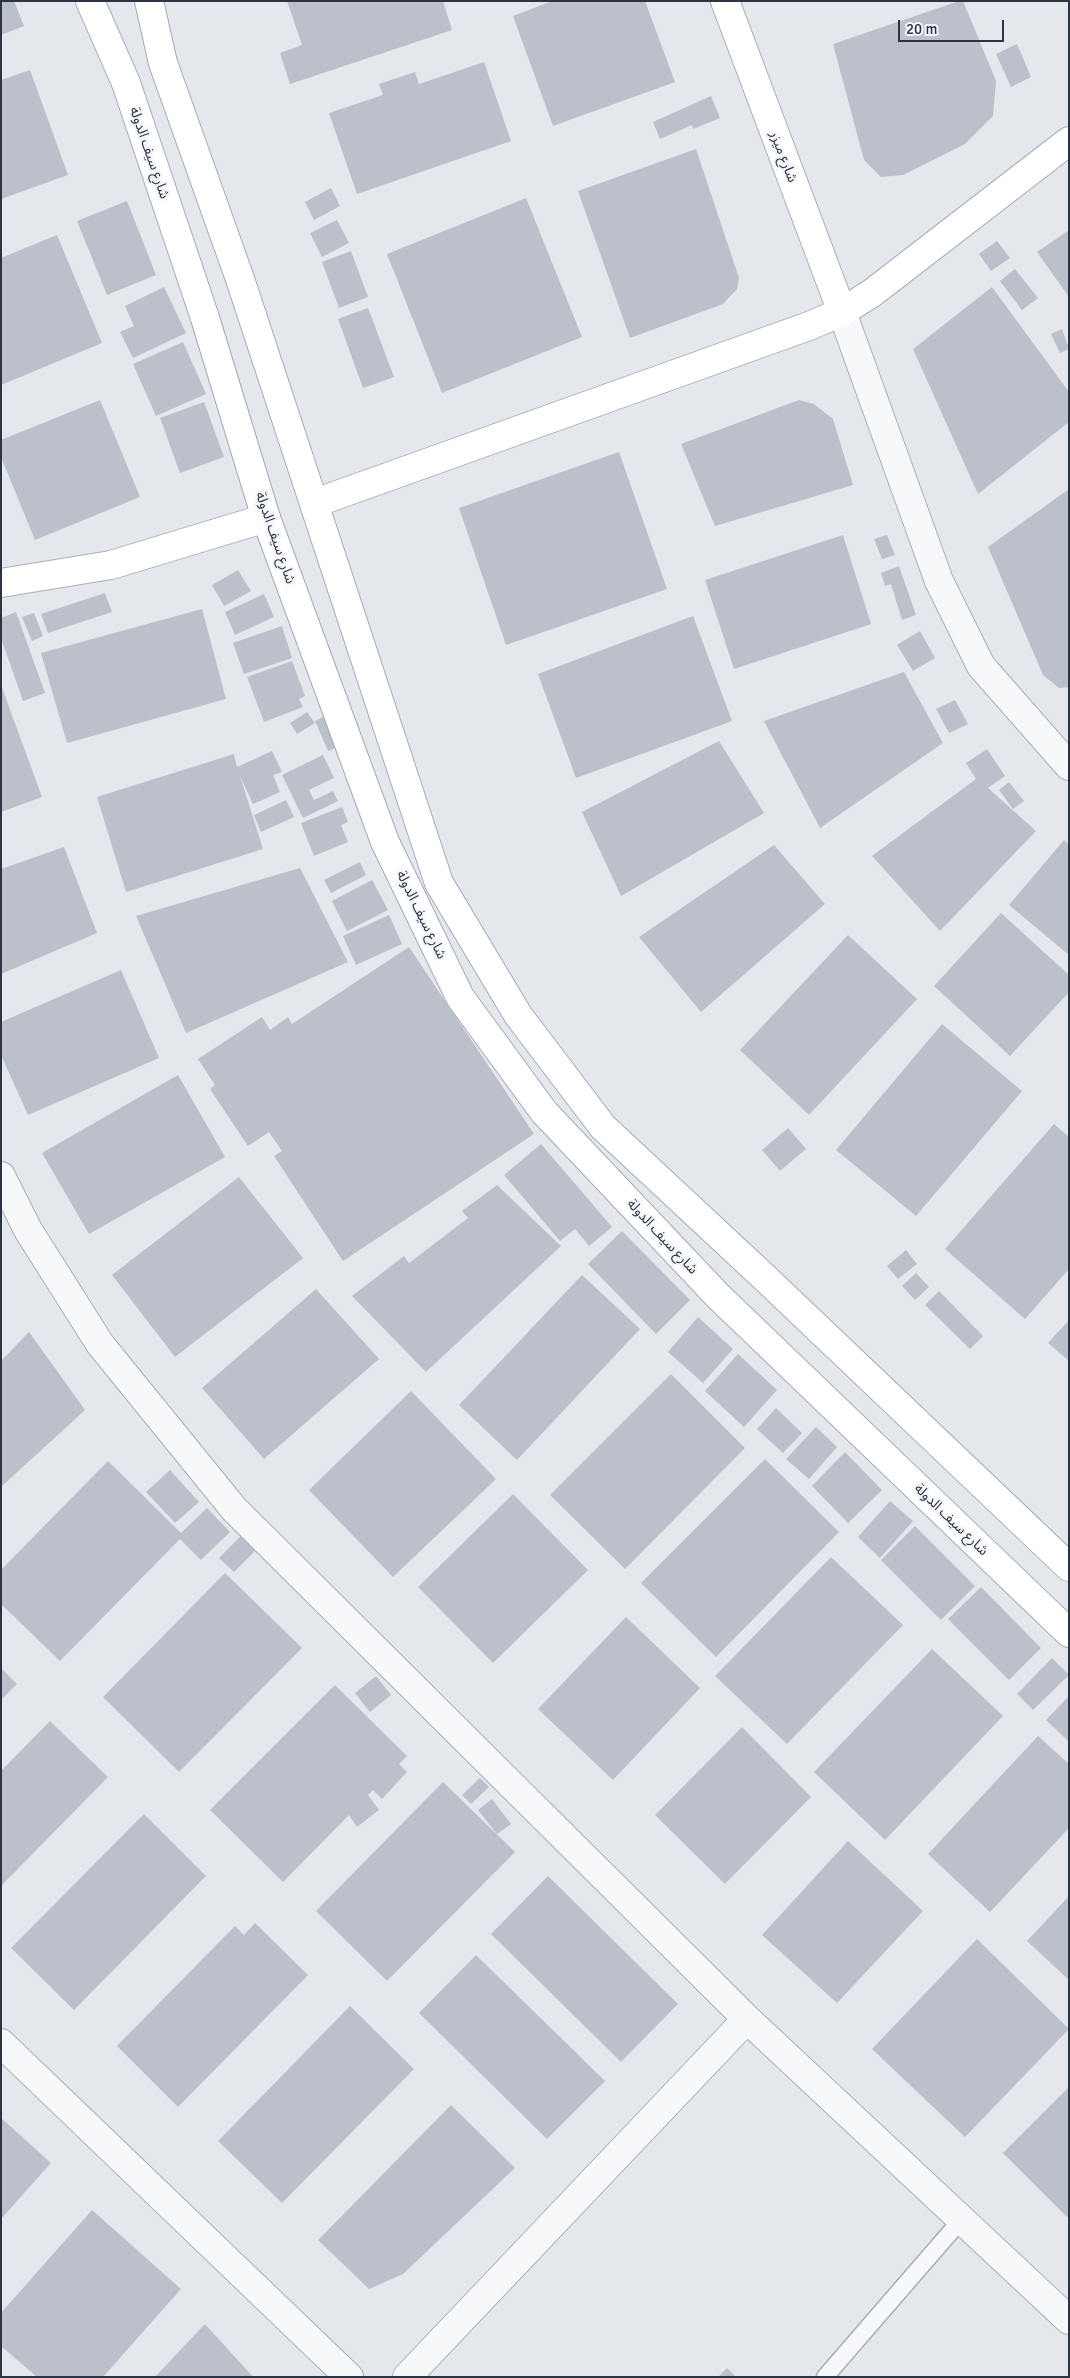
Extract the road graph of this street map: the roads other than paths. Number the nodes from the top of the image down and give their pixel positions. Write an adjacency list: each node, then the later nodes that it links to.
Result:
1 (90, 1): 7 (main road, شارع سيف الدولة)
2 (100, 1): 7 (main road)
3 (141, 1): 6 (main road)
4 (149, 1): 6 (main road)
5 (725, 1): 9 (main road, شارع ميزر)
6 (163, 63): 10 (main road)
7 (126, 82): 11 (main road, شارع سيف الدولة)
8 (1069, 141): 9 (main road)
9 (842, 312): 10 (main road); 13 (street)
10 (315, 503): 15 (main road)
11 (266, 518): 12 (main road); 16 (main road, شارع سيف الدولة)
12 (1, 583)
13 (1063, 750)
14 (1, 1176): 17 (street)
15 (1069, 1567)
16 (1069, 1633)
17 (747, 2019): 19 (street); 22 (street)
18 (1, 2043): 21 (street)
19 (961, 2220): 20 (street); 23 (lane)
20 (1069, 2320)
21 (349, 2377)
22 (407, 2377)
23 (824, 2377)

